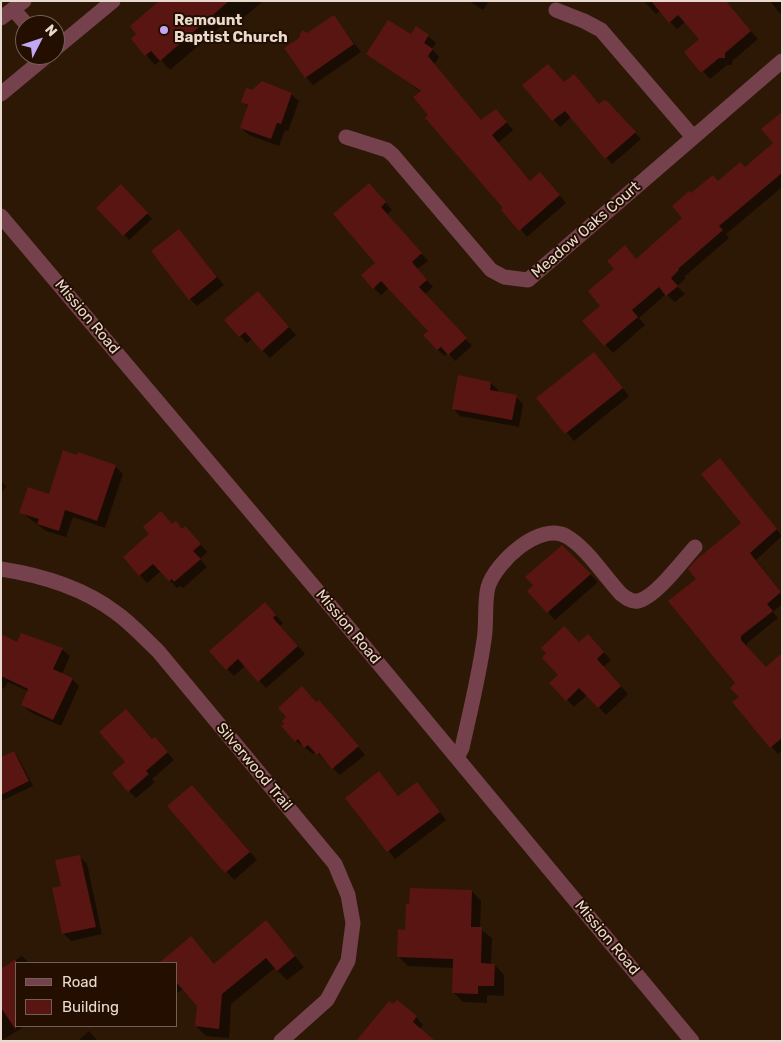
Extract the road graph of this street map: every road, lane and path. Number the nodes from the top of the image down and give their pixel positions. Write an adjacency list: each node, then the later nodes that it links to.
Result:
1 (113, 1): 3 (street)
2 (556, 10): 8 (street)
3 (65, 41)
4 (782, 62): 8 (street, Meadow Oaks Court)
5 (36, 65): 6 (street)
6 (1, 94)
7 (346, 137): 8 (street, Meadow Oaks Court)
8 (693, 137)
9 (1, 216): 12 (street, Mission Road)
10 (695, 547): 12 (street)
11 (1, 569): 13 (street, Silverwood Trail)
12 (457, 758): 14 (street, Mission Road)
13 (281, 1041)
14 (692, 1041)

